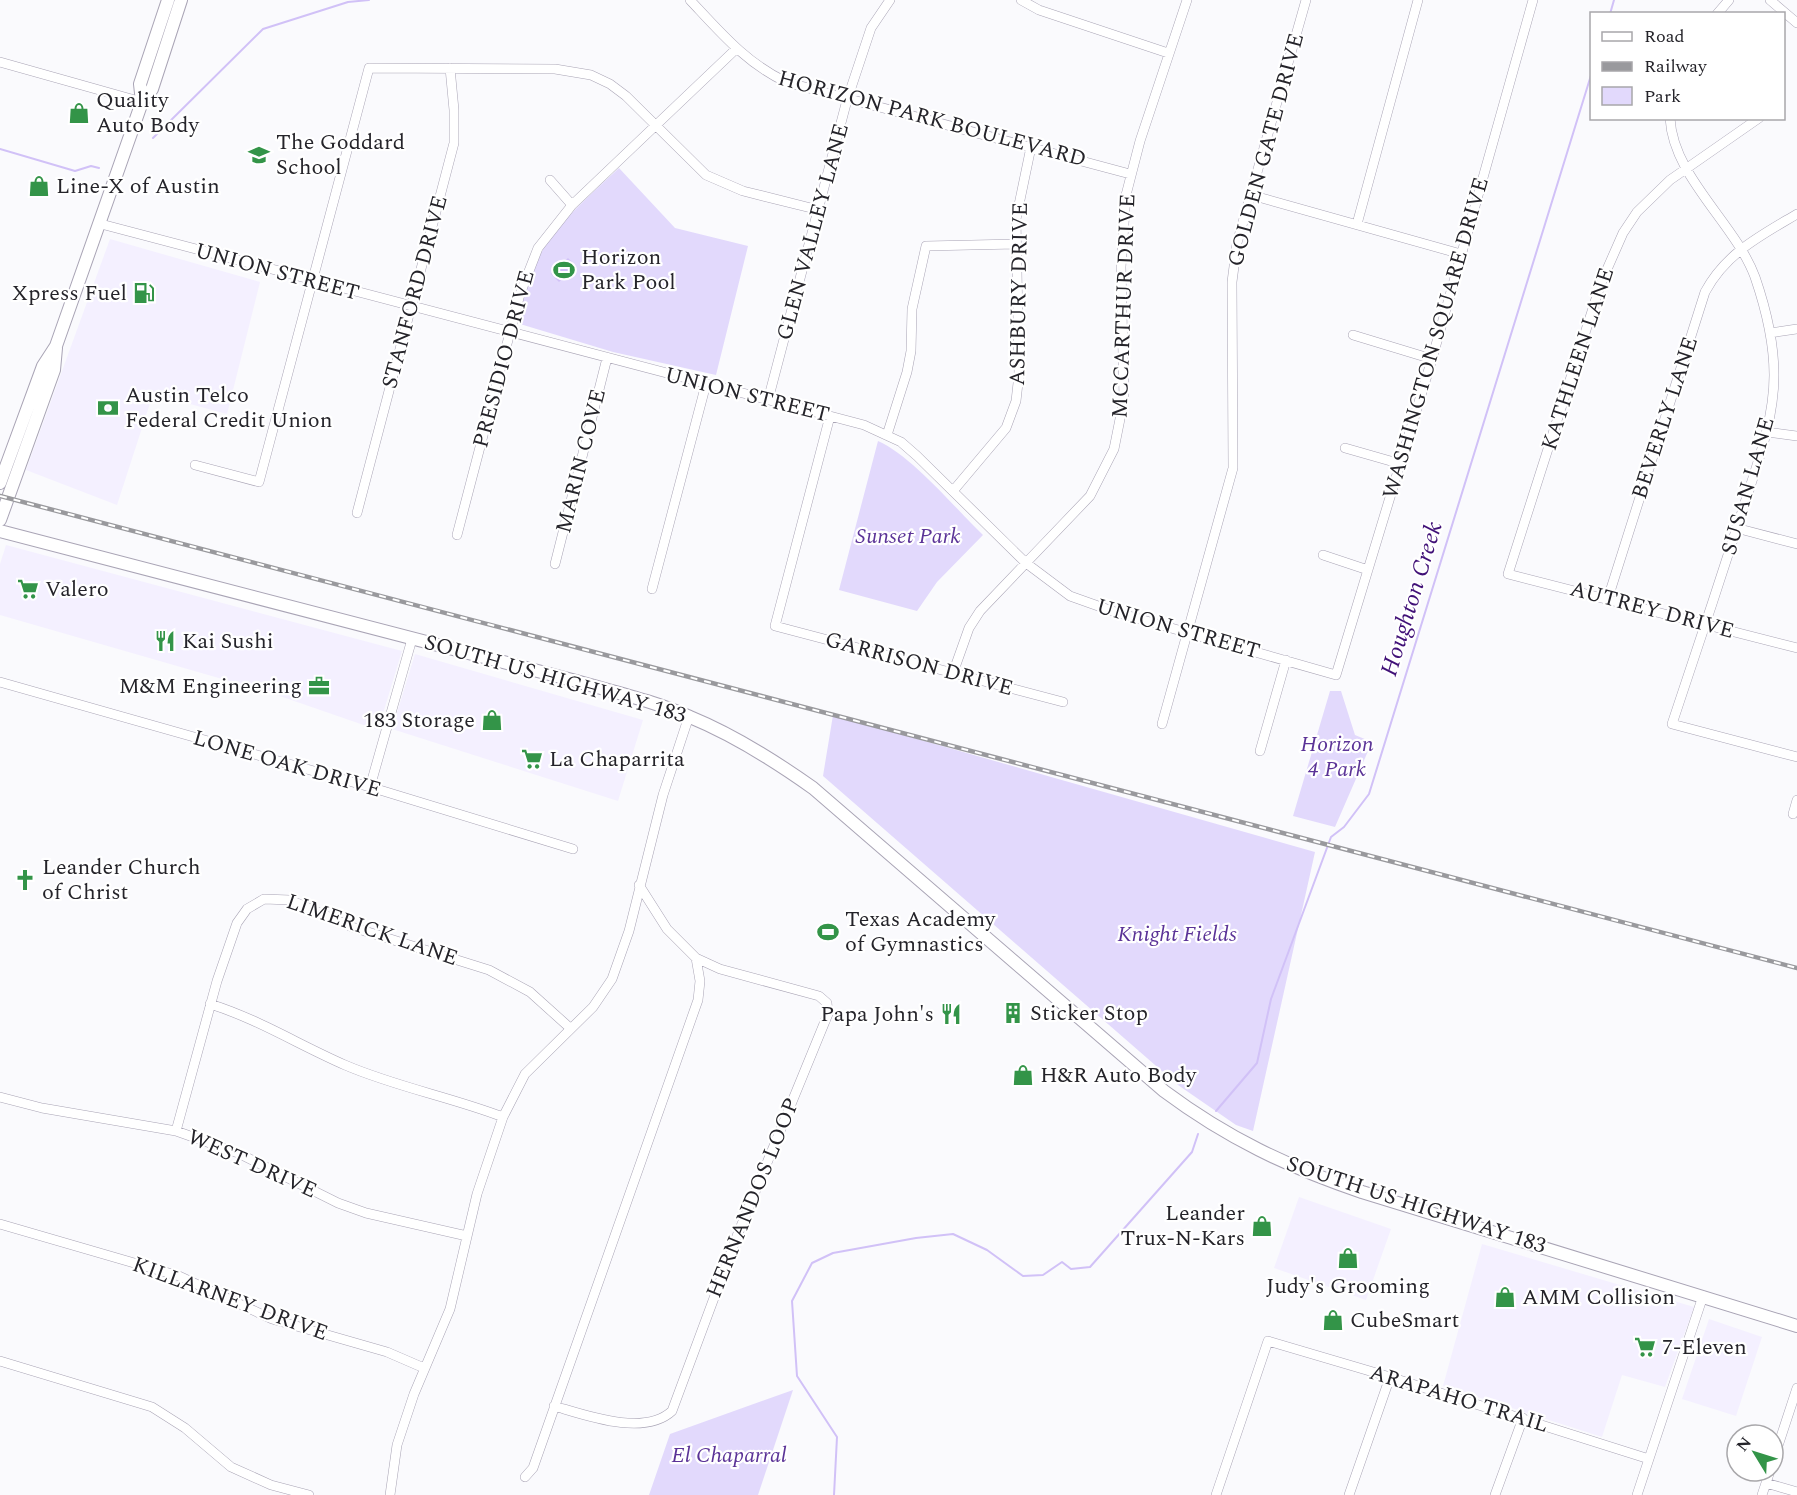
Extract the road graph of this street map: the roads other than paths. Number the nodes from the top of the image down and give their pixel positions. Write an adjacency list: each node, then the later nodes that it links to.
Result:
1 (168, 0): 21 (main road)
2 (181, 0): 21 (main road)
3 (690, 0): 16 (street, HORIZON PARK BOULEVARD)
4 (890, 0): 20 (street, GLEN VALLEY LANE)
5 (1021, 0): 17 (street)
6 (1186, 0): 17 (street, MCCARTHUR DRIVE)
7 (1306, 0): 29 (street, GOLDEN GATE DRIVE)
8 (1418, 0): 34 (street)
9 (1533, 0): 37 (street, WASHINGTON SQUARE DRIVE)
10 (1729, 0): 12 (street)
11 (1770, 0): 13 (street)
12 (1719, 12)
13 (1784, 12)
14 (1785, 13): 15 (street)
15 (1797, 23)
16 (735, 49): 20 (street, HORIZON PARK BOULEVARD); 24 (street, PRESIDIO DRIVE)
17 (1168, 53): 27 (street, MCCARTHUR DRIVE)
18 (0, 62): 21 (street)
19 (450, 68): 24 (street); 38 (street); 39 (street, STANFORD DRIVE)
20 (847, 100): 25 (street, HORIZON PARK BOULEVARD); 31 (street, GLEN VALLEY LANE)
21 (142, 102): 33 (main road)
22 (1670, 120): 26 (street, SUSAN LANE)
23 (1756, 120): 26 (street, KATHLEEN LANE)
24 (654, 126): 30 (street, PRESIDIO DRIVE); 31 (street)
25 (1031, 147): 27 (street, HORIZON PARK BOULEVARD); 35 (street, ASHBURY DRIVE)
26 (1686, 168): 36 (street, SUSAN LANE); 68 (street, KATHLEEN LANE)
27 (1130, 174): 65 (street, MCCARTHUR DRIVE)
28 (550, 180): 30 (street)
29 (1251, 195): 34 (street); 72 (street, GOLDEN GATE DRIVE)
30 (572, 205): 41 (street, PRESIDIO DRIVE)
31 (819, 210): 48 (street, GLEN VALLEY LANE)
32 (1797, 214): 36 (street, BEVERLY LANE)
33 (101, 224): 38 (street, UNION STREET); 44 (main road)
34 (1357, 224): 37 (street)
35 (1016, 244): 51 (street); 57 (street, ASHBURY DRIVE)
36 (1741, 248): 42 (street, SUSAN LANE); 70 (street, BEVERLY LANE)
37 (1461, 254): 46 (street, WASHINGTON SQUARE DRIVE)
38 (314, 281): 39 (street, UNION STREET); 55 (street)
39 (411, 307): 41 (street, UNION STREET); 58 (street, STANFORD DRIVE)
40 (1797, 329): 42 (street)
41 (510, 333): 45 (street, UNION STREET); 62 (street, PRESIDIO DRIVE)
42 (1770, 333): 50 (street, SUSAN LANE)
43 (1353, 335): 46 (street)
44 (56, 346): 56 (main road); 59 (main road)
45 (607, 358): 47 (street, UNION STREET); 66 (street, MARIN COVE)
46 (1432, 359): 54 (street, WASHINGTON SQUARE DRIVE)
47 (706, 384): 48 (street, UNION STREET); 69 (street)
48 (768, 400): 49 (street, UNION STREET)
49 (830, 416): 51 (street, UNION STREET); 76 (street, GARRISON DRIVE)
50 (1767, 432): 52 (street); 60 (street, SUSAN LANE)
51 (887, 435): 57 (street, UNION STREET)
52 (1797, 436)
53 (1345, 448): 54 (street)
54 (1401, 464): 67 (street, WASHINGTON SQUARE DRIVE)
55 (195, 465)
56 (0, 483)
57 (952, 491): 65 (street, UNION STREET)
58 (357, 513)
59 (0, 520)
60 (1736, 528): 63 (street); 71 (street, SUSAN LANE)
61 (0, 531): 73 (main road, SOUTH US HIGHWAY 183)
62 (457, 535)
63 (1797, 544)
64 (1323, 555): 67 (street)
65 (1026, 563): 72 (street, UNION STREET); 76 (street, MCCARTHUR DRIVE)
66 (555, 564)
67 (1368, 570): 77 (street, WASHINGTON SQUARE DRIVE)
68 (1508, 574): 70 (street, AUTREY DRIVE)
69 (652, 589)
70 (1608, 598): 71 (street, AUTREY DRIVE)
71 (1705, 625): 74 (street, AUTREY DRIVE); 83 (street, SUSAN LANE)
72 (1188, 633): 75 (street, UNION STREET); 81 (street, GOLDEN GATE DRIVE)
73 (412, 639): 80 (main road, SOUTH US HIGHWAY 183); 84 (street)
74 (1797, 648)
75 (1286, 660): 77 (street, UNION STREET); 82 (street)
76 (953, 673): 79 (street, GARRISON DRIVE)
77 (1336, 675)
78 (0, 682): 84 (street, LONE OAK DRIVE)
79 (1063, 702)
80 (689, 716): 88 (street); 97 (main road, SOUTH US HIGHWAY 183)
81 (1162, 724)
82 (1260, 751)
83 (1797, 758)
84 (370, 787): 87 (street, LONE OAK DRIVE)
85 (1797, 800): 86 (street)
86 (1793, 814)
87 (573, 849)
88 (639, 885): 89 (street, HERNANDOS LOOP); 91 (street)
89 (696, 958): 103 (street); 103 (street, HERNANDOS LOOP)
90 (210, 1004): 91 (street, LIMERICK LANE); 93 (street); 94 (street, LIMERICK LANE)
91 (570, 1028): 93 (street)
92 (0, 1097): 94 (street, WEST DRIVE)
93 (503, 1117): 96 (street)
94 (176, 1131): 96 (street, WEST DRIVE)
95 (0, 1224): 100 (street, KILLARNEY DRIVE)
96 (466, 1236): 100 (street)
97 (1702, 1296): 98 (main road, SOUTH US HIGHWAY 183); 106 (street)
98 (1797, 1326)
99 (0, 1361): 110 (street)
100 (424, 1368): 111 (street)
101 (1390, 1377): 104 (street, ARAPAHO TRAIL); 112 (street, ARAPAHO TRAIL); 113 (street)
102 (1796, 1392): 105 (street)
103 (554, 1406): 107 (street)
104 (1523, 1418): 106 (street, ARAPAHO TRAIL); 114 (street)
105 (1785, 1425)
106 (1648, 1459): 115 (street)
107 (525, 1477)
108 (1766, 1483): 109 (street); 116 (street)
109 (1797, 1492)
110 (309, 1495)
111 (390, 1495)
112 (1216, 1495)
113 (1349, 1495)
114 (1495, 1495)
115 (1637, 1495)
116 (1762, 1495)

